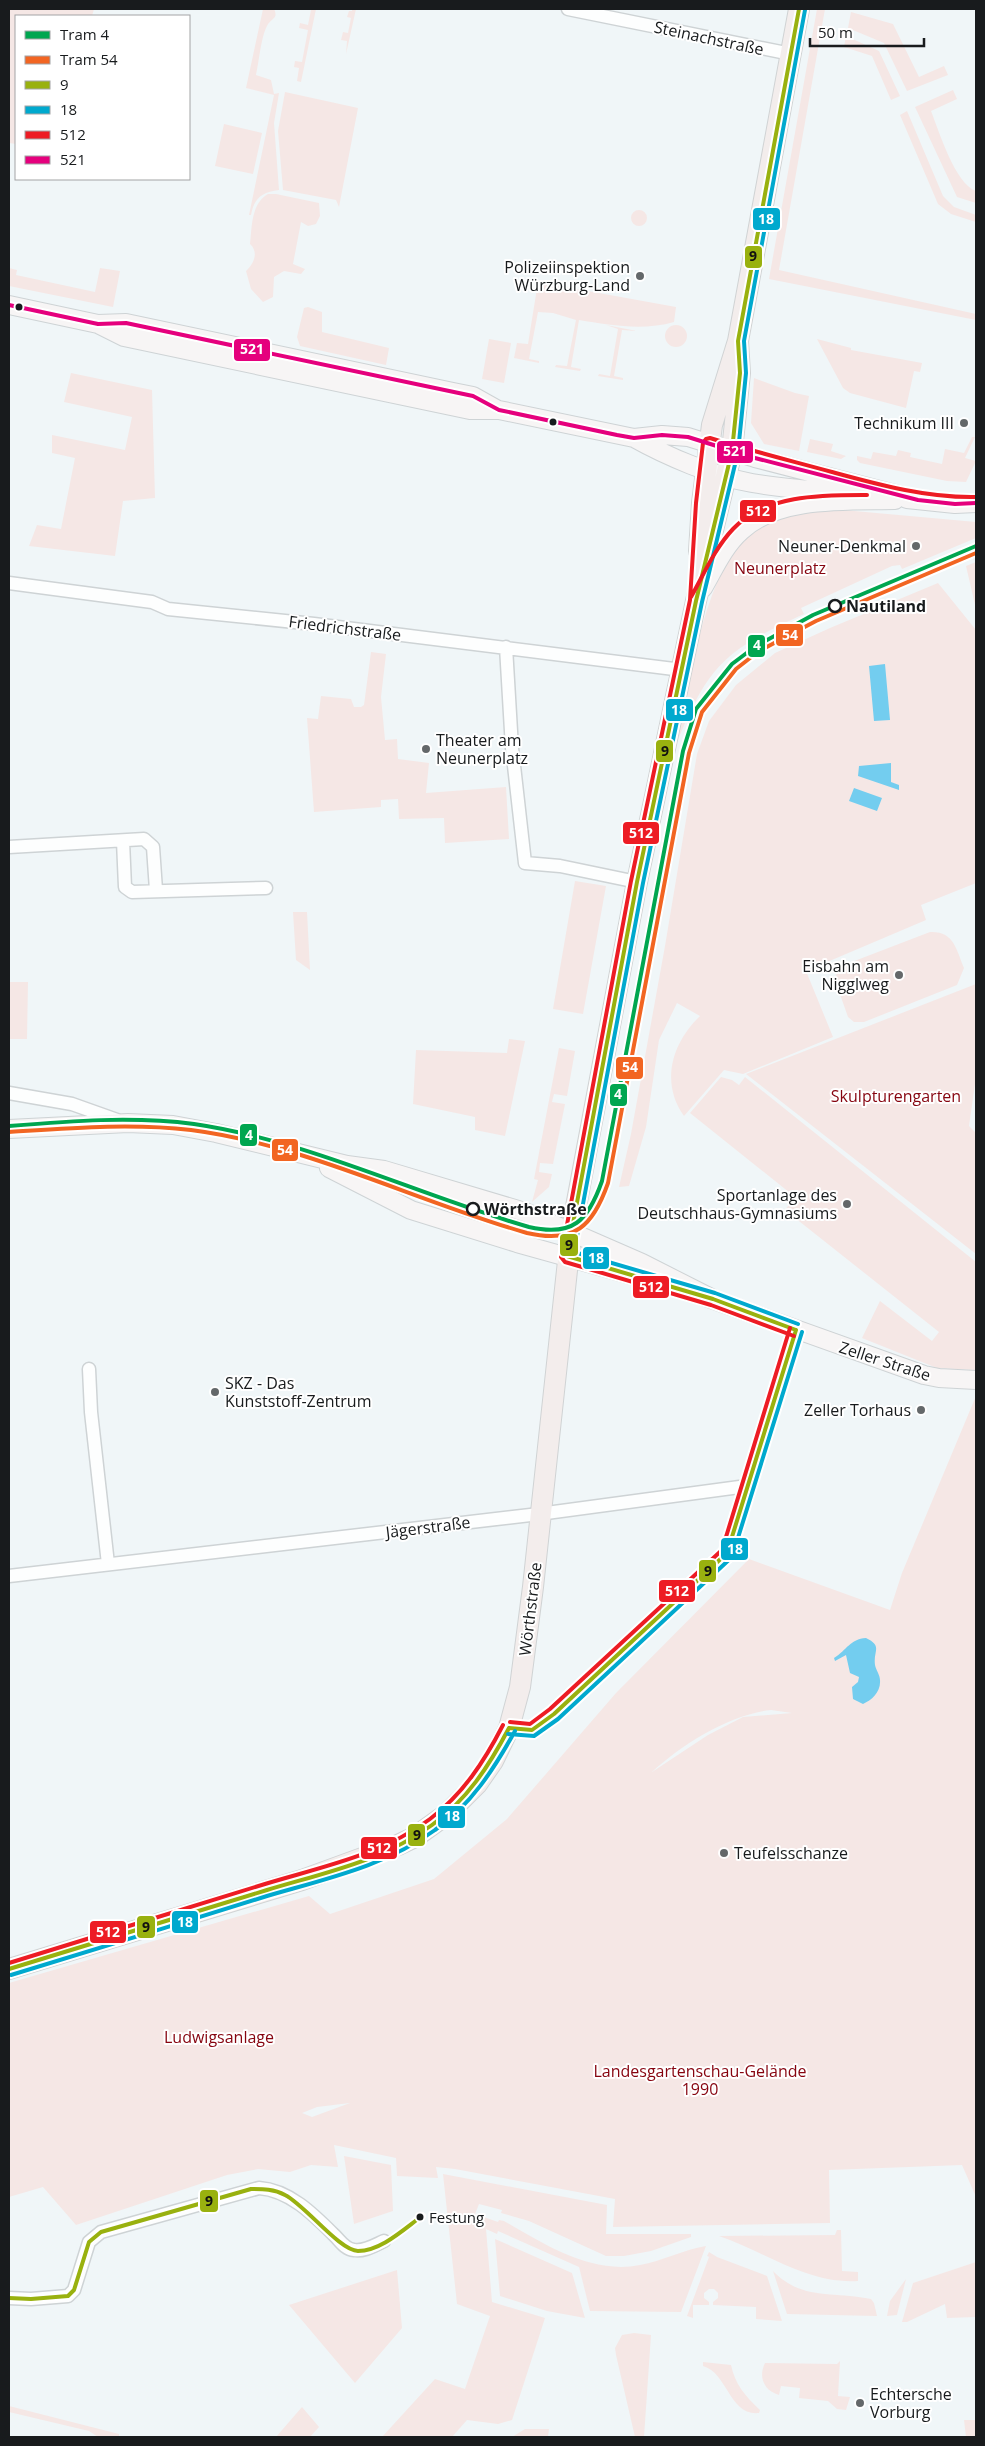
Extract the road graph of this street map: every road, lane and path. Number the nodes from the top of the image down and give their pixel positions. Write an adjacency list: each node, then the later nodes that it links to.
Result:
1 (568, 9): 3 (street, Steinachstraße)
2 (799, 9): 3 (main road)
3 (791, 54): 5 (main road)
4 (9, 305): 6 (street)
5 (738, 342): 7 (main road, Wörthstraße); 8 (main road, Wörthstraße)
6 (634, 438): 7 (street); 9 (street)
7 (709, 444): 8 (street); 9 (main road, Wörthstraße)
8 (732, 451): 10 (main road, Wörthstraße); 11 (street)
9 (706, 469): 10 (street); 14 (main road, Wörthstraße)
10 (727, 477): 11 (street); 14 (main road, Wörthstraße)
11 (918, 500): 12 (street); 14 (street)
12 (972, 504)
13 (9, 583): 15 (street, Friedrichstraße)
14 (696, 602): 16 (main road, Wörthstraße)
15 (506, 648): 16 (street, Friedrichstraße); 19 (street)
16 (682, 670): 19 (main road, Wörthstraße)
17 (123, 841): 18 (street); 21 (street); 21 (street)
18 (9, 847)
19 (637, 882): 26 (main road, Wörthstraße)
20 (266, 888): 21 (street)
21 (156, 890)
22 (9, 1093): 23 (street)
23 (128, 1122): 24 (street); 25 (street)
24 (9, 1129)
25 (298, 1155): 26 (street); 27 (street)
26 (571, 1233): 27 (main road, Wörthstraße); 28 (street)
27 (567, 1256): 28 (street); 33 (main road, Wörthstraße)
28 (713, 1299): 29 (street, Zeller Straße)
29 (796, 1330): 31 (street, Zeller Straße); 32 (street)
30 (89, 1369): 34 (street)
31 (976, 1380)
32 (748, 1486): 33 (street, Jägerstraße); 36 (street)
33 (540, 1514): 34 (street, Jägerstraße); 36 (main road, Wörthstraße)
34 (108, 1564): 35 (street, Jägerstraße)
35 (9, 1576)
36 (509, 1728): 37 (main road, Wörthstraße)
37 (9, 1969)
38 (384, 2241): 39 (street)
39 (9, 2298)

